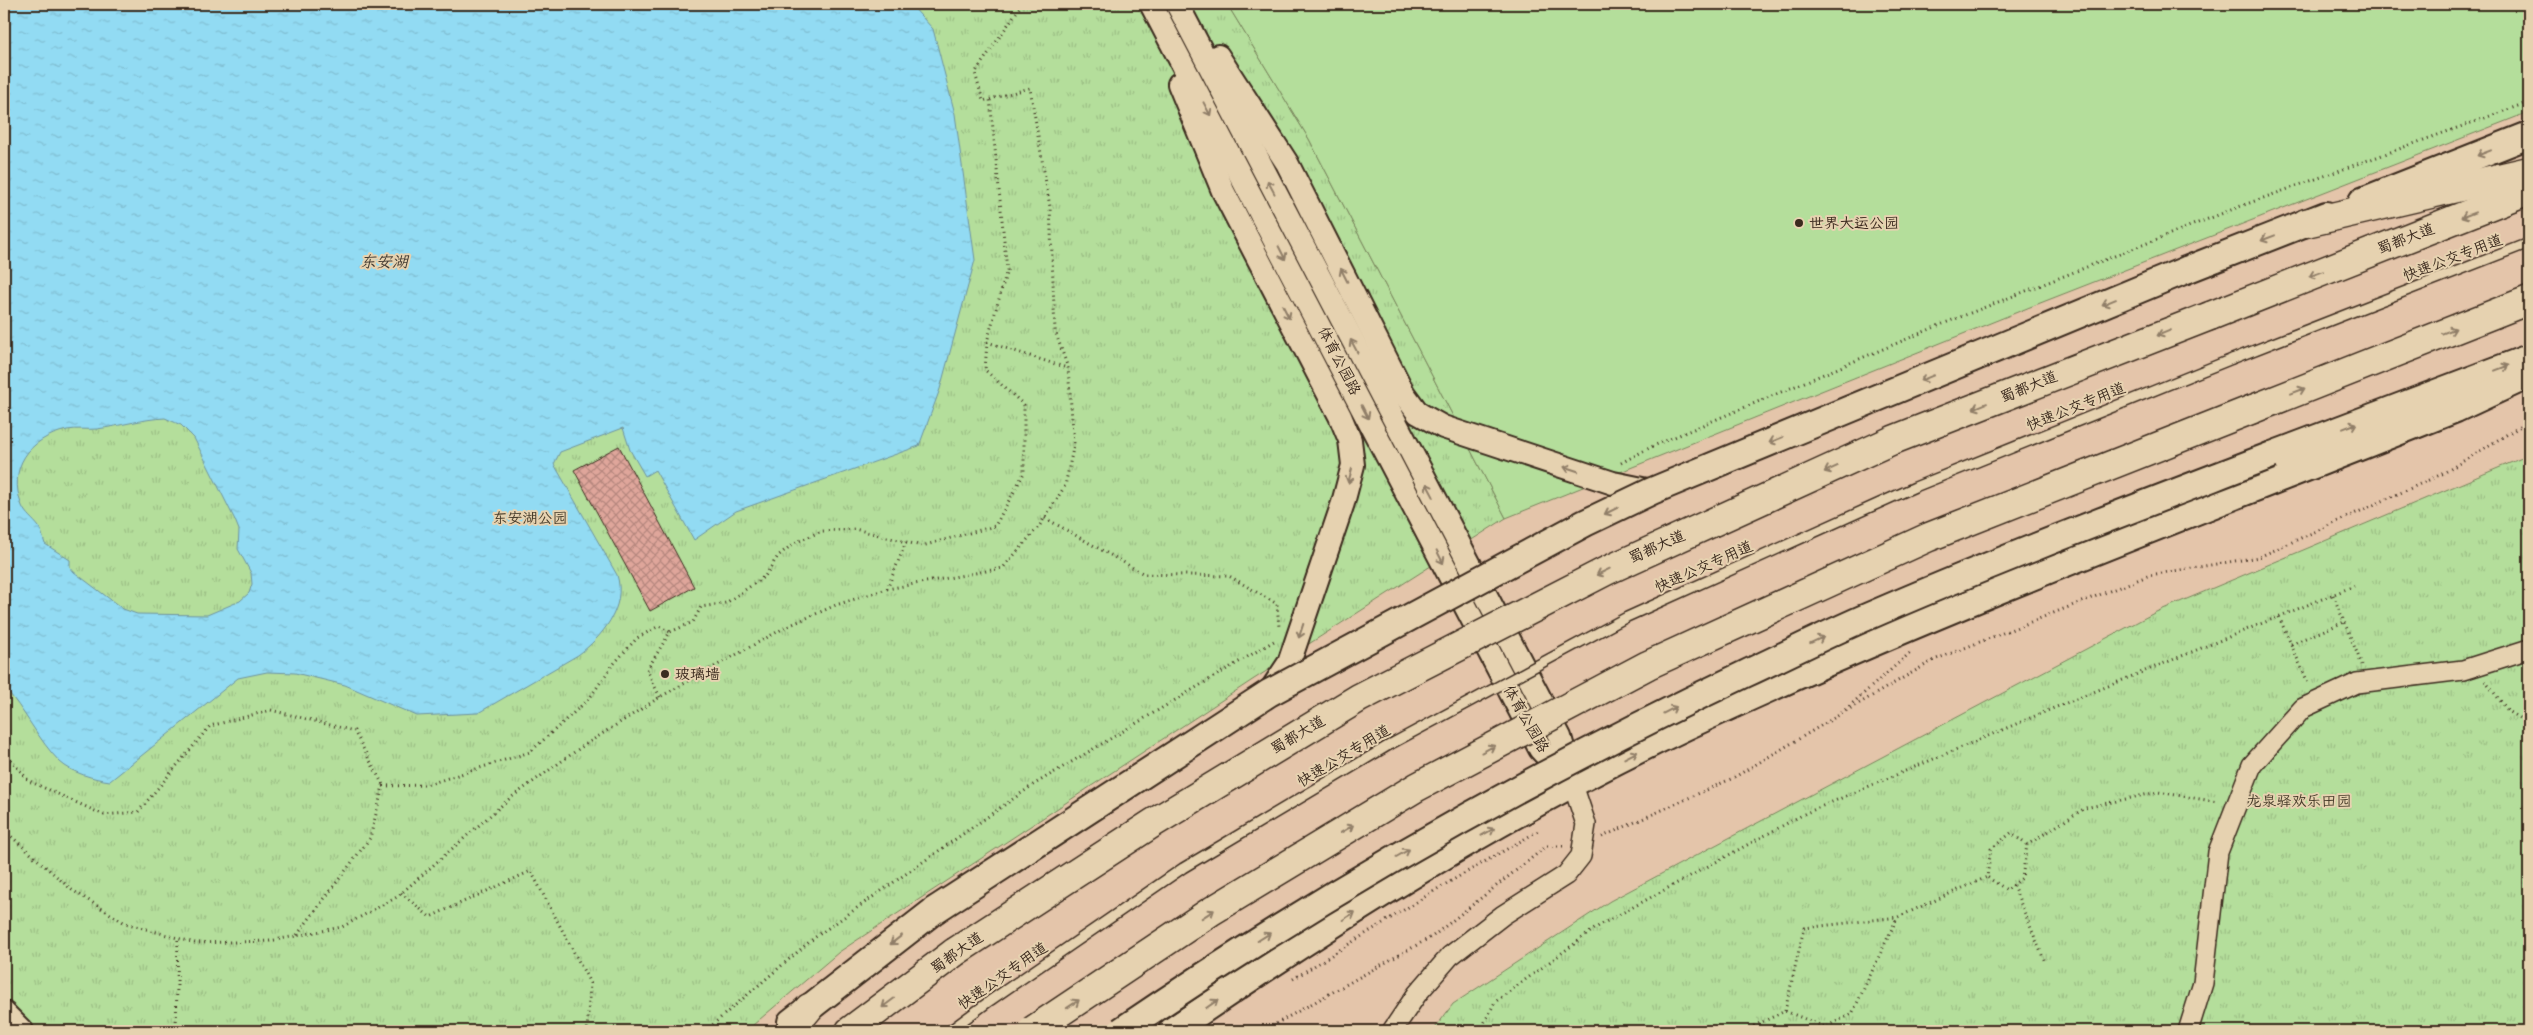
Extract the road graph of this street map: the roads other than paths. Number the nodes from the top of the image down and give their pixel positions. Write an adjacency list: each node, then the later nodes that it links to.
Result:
1 (1146, 4): 15 (street, one-way to 15)
2 (1151, 4): 16 (street, 体育公园路, one-way to 16)
3 (1176, 4): 16 (street, 体育公园路, one-way to 3)
4 (1184, 4): 13 (street, one-way to 4)
5 (2529, 135): 8 (main road, one-way to 8)
6 (2529, 171): 8 (highway)
7 (2529, 190): 22 (highway, 蜀都大道, one-way to 22, bridge)
8 (2306, 223): 13 (main road, one-way to 13, bridge)
9 (2529, 243): 23 (lane, 快速公交专用道, bridge)
10 (2529, 300): 24 (highway, one-way to 10, bridge)
11 (2529, 358): 25 (main road, one-way to 11, bridge)
12 (2529, 375): 16 (main road, one-way to 12)
13 (1652, 491): 15 (main road, one-way to 15, bridge)
14 (2529, 649): 28 (street)
15 (1269, 693): 17 (main road, one-way to 17, bridge)
16 (1573, 785): 26 (main road, one-way to 16); 27 (street)
17 (809, 1008): 20 (main road); 21 (highway)
18 (4, 1013): 19 (street)
19 (22, 1031)
20 (779, 1031)
21 (790, 1031)
22 (850, 1031)
23 (949, 1031)
24 (1032, 1031)
25 (1121, 1031)
26 (1172, 1031)
27 (1392, 1031)
28 (2188, 1031)

